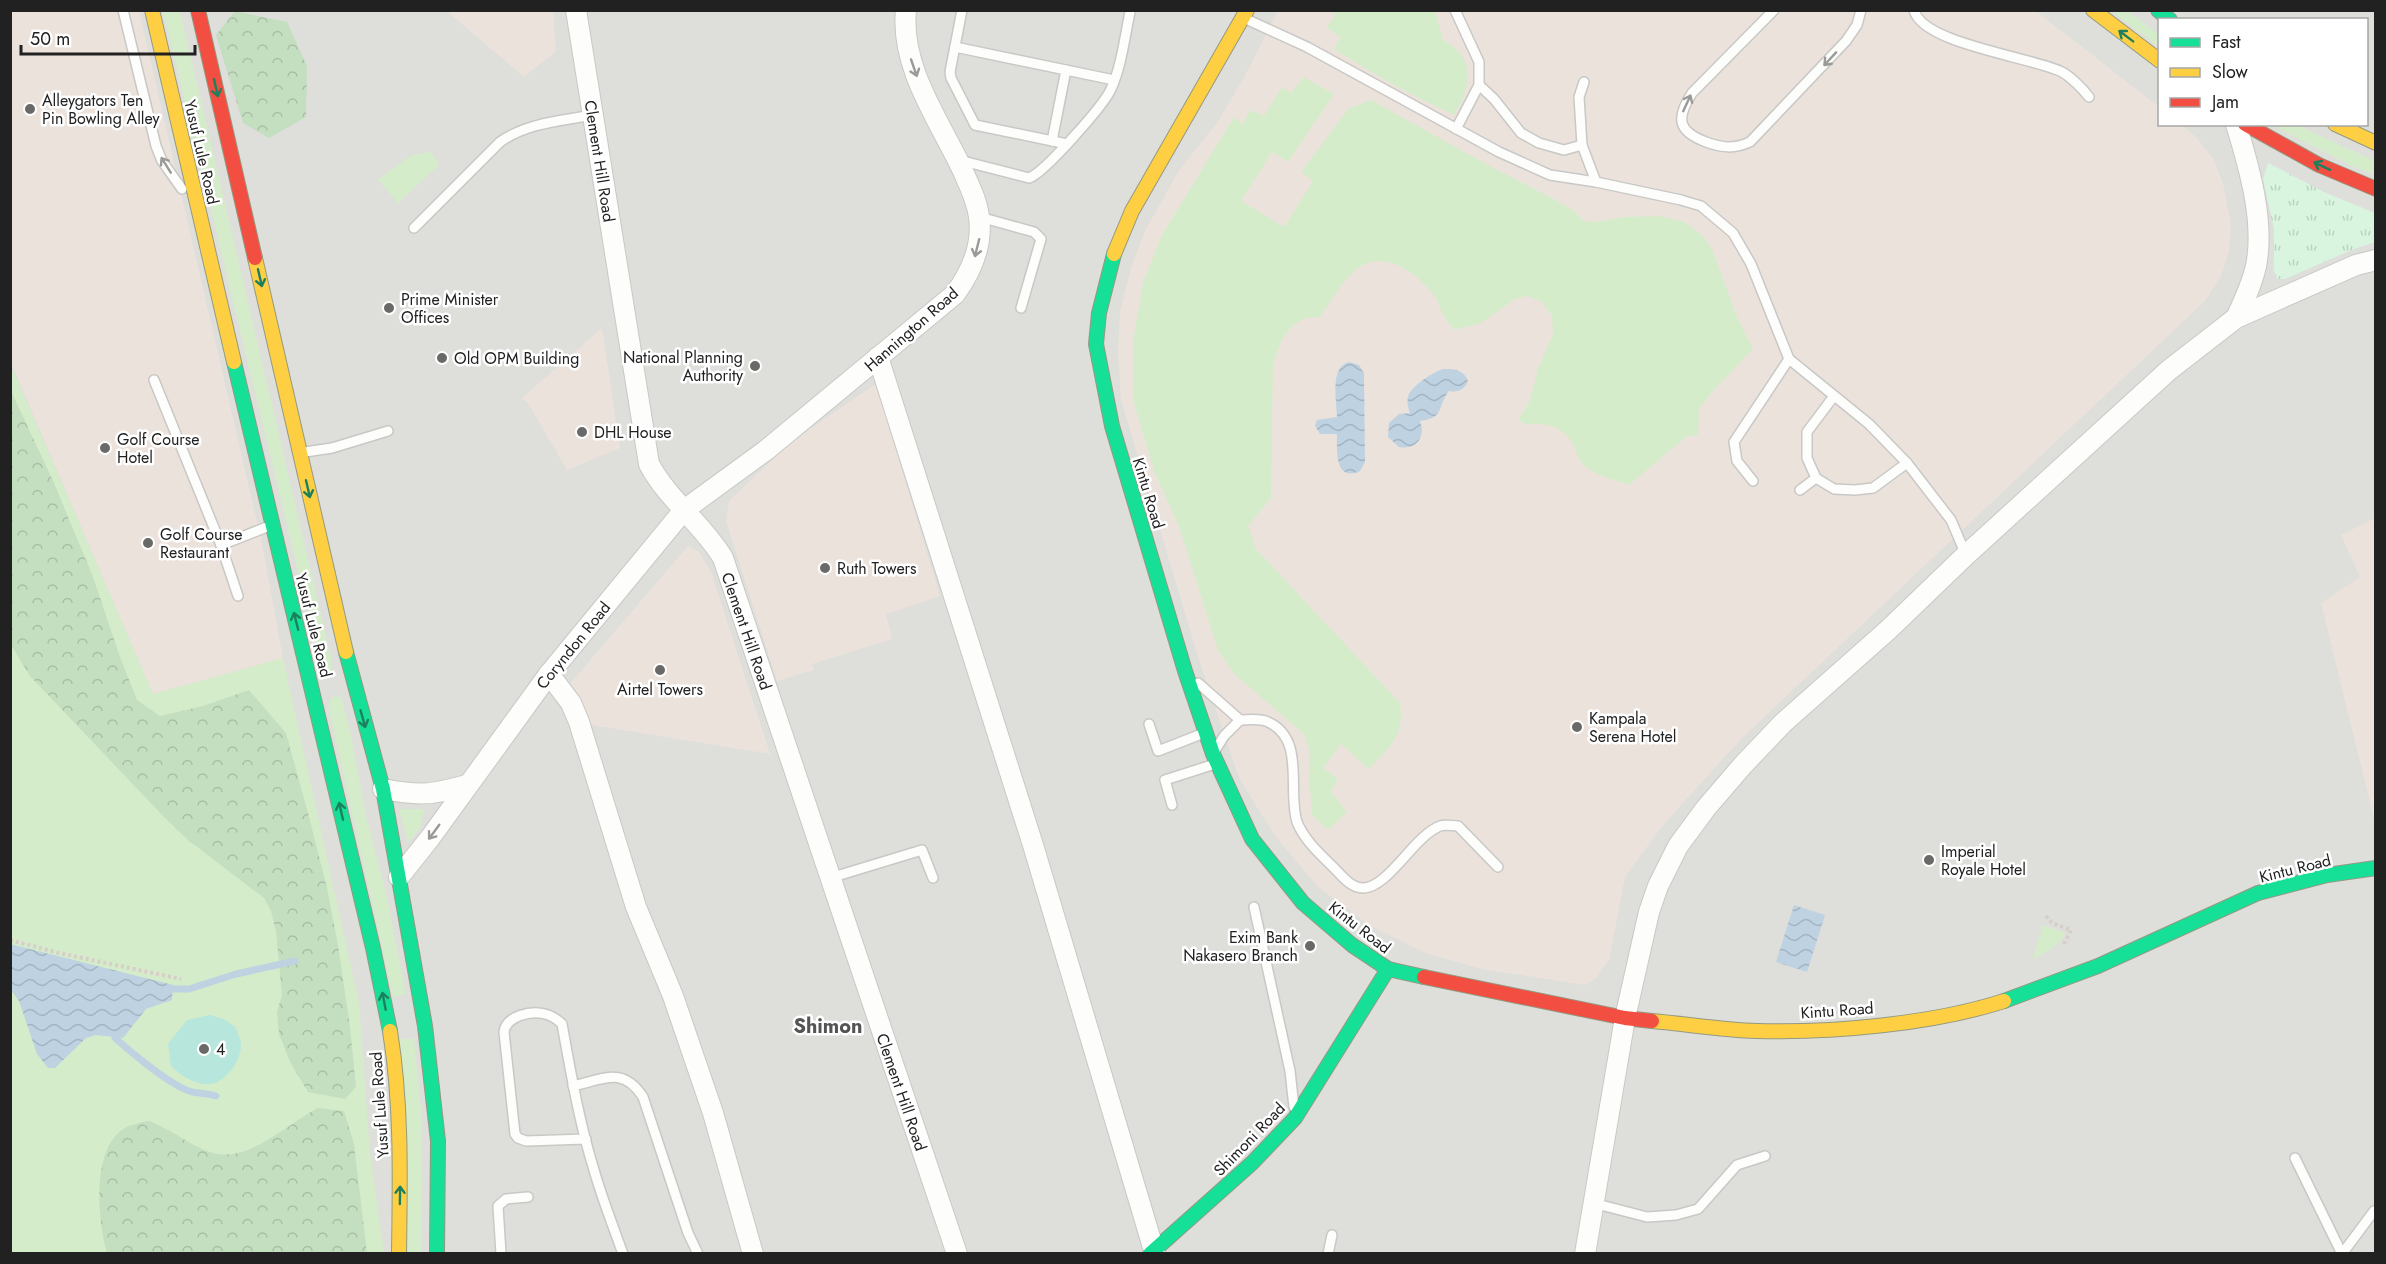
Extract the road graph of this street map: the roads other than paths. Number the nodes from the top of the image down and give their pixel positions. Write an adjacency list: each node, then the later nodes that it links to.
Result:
1 (123, 10): 33 (lane, one-way to 1)
2 (152, 10): 33 (main road, Yusuf Lule Road)
3 (198, 10): 44 (main road, Yusuf Lule Road, one-way to 44)
4 (576, 10): 21 (street, Clement Hill Road)
5 (906, 10): 30 (street, Hannington Road, one-way to 30)
6 (962, 10): 14 (lane)
7 (1455, 10): 19 (lane)
8 (1774, 10): 9 (lane, one-way to 8)
9 (1861, 10)
10 (1914, 10): 20 (lane)
11 (2093, 10): 15 (main road, one-way to 11)
12 (1130, 12): 17 (lane)
13 (1245, 14): 25 (lane); 54 (main road, Kintu Road)
14 (955, 48): 16 (lane); 26 (lane)
15 (2158, 59)
16 (1066, 70): 17 (lane); 26 (lane)
17 (1114, 80): 28 (lane)
18 (1584, 82): 29 (lane)
19 (1479, 85): 25 (lane); 29 (lane)
20 (2089, 98)
21 (593, 115): 35 (lane); 49 (street, Clement Hill Road)
22 (2237, 126): 38 (street)
23 (2249, 126): 32 (main road, one-way to 23)
24 (2339, 126): 27 (main road)
25 (1456, 129): 31 (lane)
26 (1052, 141): 28 (lane)
27 (2376, 143)
28 (1066, 144): 30 (lane)
29 (1582, 145): 31 (lane)
30 (957, 159): 34 (street, Hannington Road)
31 (1596, 182): 40 (lane)
32 (2376, 189)
33 (200, 213): 50 (main road, Yusuf Lule Road)
34 (980, 218): 37 (lane); 39 (street, Hannington Road, one-way to 39)
35 (414, 228)
36 (2376, 260): 38 (street)
37 (1021, 308)
38 (2236, 318): 52 (street)
39 (878, 357): 49 (street, Hannington Road); 82 (street)
40 (1789, 359): 42 (lane); 47 (lane)
41 (154, 380): 51 (lane)
42 (1834, 396): 45 (lane); 46 (lane)
43 (388, 431): 44 (lane)
44 (300, 453): 61 (main road, Yusuf Lule Road, one-way to 61)
45 (1907, 463): 46 (lane); 52 (lane)
46 (1816, 477): 48 (lane)
47 (1753, 481)
48 (1800, 490)
49 (684, 510): 55 (street, Coryndon Road); 67 (street, Clement Hill Road)
50 (272, 525): 51 (lane); 72 (main road, Yusuf Lule Road, one-way to 50)
51 (221, 545): 53 (lane)
52 (1966, 555): 70 (street)
53 (238, 596)
54 (1185, 671): 56 (lane); 58 (main road, Kintu Road)
55 (549, 674): 60 (street, Coryndon Road); 88 (street)
56 (1240, 720): 59 (lane); 63 (lane)
57 (1149, 724): 58 (lane)
58 (1206, 732): 59 (main road, Kintu Road)
59 (1215, 759): 62 (lane); 69 (main road, Kintu Road)
60 (467, 785): 61 (street); 65 (street, one-way to 65)
61 (383, 789): 65 (main road, Yusuf Lule Road)
62 (1172, 805)
63 (1498, 867)
64 (2376, 868): 70 (main road, Kintu Road)
65 (399, 877): 71 (main road, Yusuf Lule Road)
66 (933, 878): 67 (lane)
67 (830, 879): 89 (street, Clement Hill Road)
68 (1254, 907): 74 (lane)
69 (1388, 969): 70 (main road, Kintu Road); 74 (main road, Shimoni Road)
70 (1625, 1018): 79 (street)
71 (425, 1026): 72 (main road); 84 (main road, Yusuf Lule Road)
72 (389, 1028): 83 (main road, Yusuf Lule Road, one-way to 72)
73 (573, 1086): 75 (lane); 75 (lane); 87 (lane)
74 (1295, 1118): 82 (main road, Shimoni Road)
75 (586, 1139): 86 (lane)
76 (1765, 1156): 79 (lane)
77 (2295, 1158): 92 (lane)
78 (528, 1197): 85 (lane)
79 (1593, 1203): 91 (street)
80 (2374, 1211): 92 (lane)
81 (1332, 1235): 90 (lane)
82 (1153, 1253)
83 (399, 1254)
84 (437, 1254)
85 (501, 1254)
86 (623, 1254)
87 (698, 1254)
88 (753, 1254)
89 (957, 1254)
90 (1328, 1254)
91 (1585, 1254)
92 (2342, 1254)

